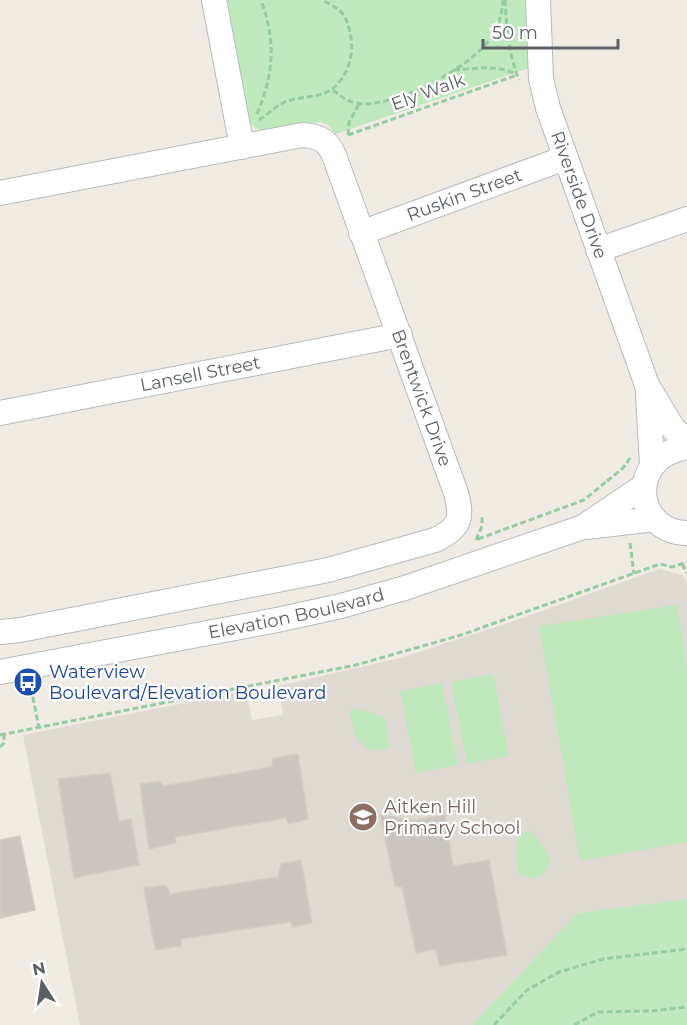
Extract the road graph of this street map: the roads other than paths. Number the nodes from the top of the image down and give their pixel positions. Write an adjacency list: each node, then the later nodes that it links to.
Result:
1 (214, 0): 3 (street)
2 (538, 0): 4 (street, Riverside Drive)
3 (242, 147): 5 (street, Brentwick Drive); 7 (street, Brentwick Drive)
4 (566, 158): 7 (street, Ruskin Street); 8 (street, Riverside Drive)
5 (0, 192)
6 (687, 219): 8 (street)
7 (361, 233): 9 (street, Brentwick Drive)
8 (598, 250): 10 (street, Riverside Drive)
9 (400, 335): 11 (street, Lansell Street); 18 (street, Brentwick Drive)
10 (647, 386): 12 (street, Riverside Drive); 14 (street, Riverside Drive)
11 (0, 413)
12 (687, 439)
13 (687, 447): 14 (street, Elevation Boulevard)
14 (648, 476): 15 (street, Elevation Boulevard); 16 (street, Riverside Drive)
15 (583, 527): 16 (street, Elevation Boulevard); 19 (street, Elevation Boulevard)
16 (669, 527): 17 (street)
17 (684, 556)
18 (0, 632)
19 (0, 672)

